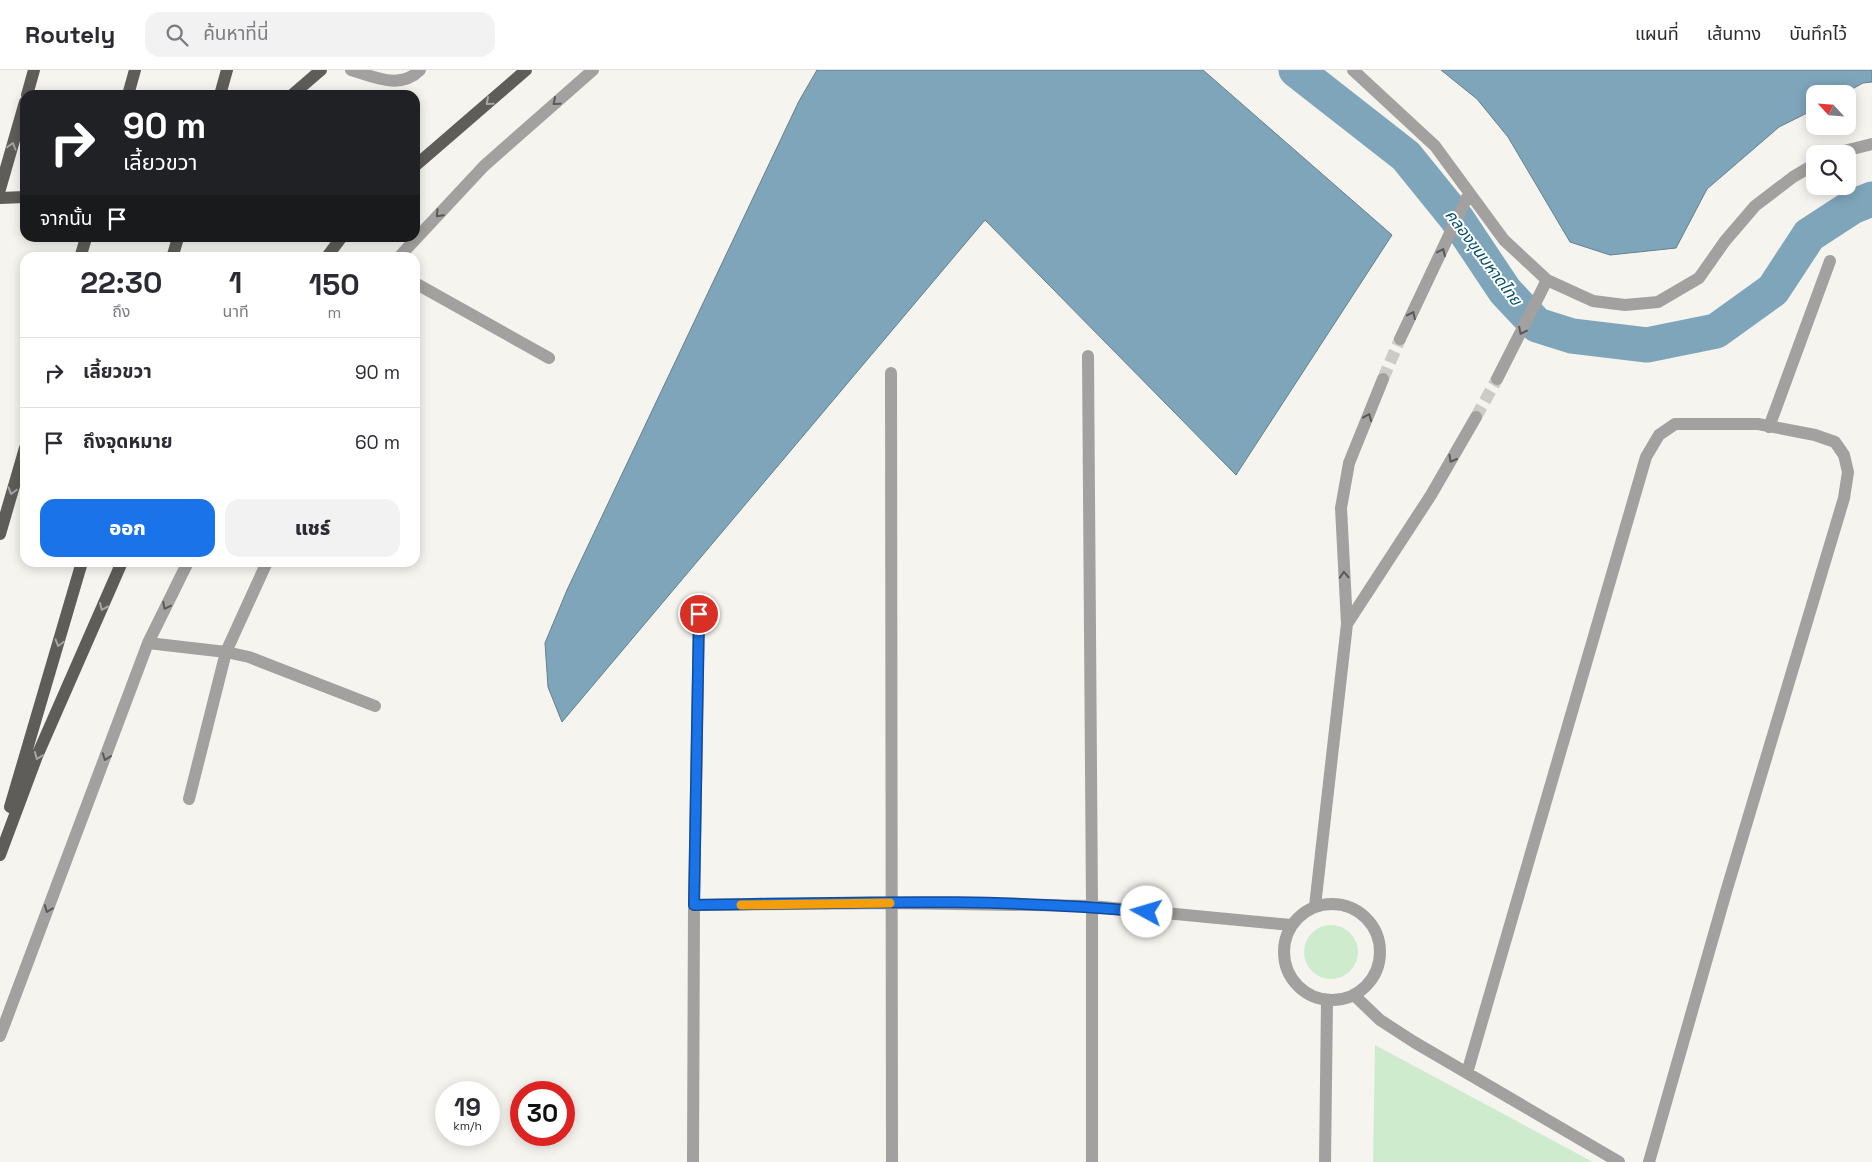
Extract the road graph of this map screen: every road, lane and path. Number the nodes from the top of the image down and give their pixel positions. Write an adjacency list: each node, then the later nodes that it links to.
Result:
1 (34, 70): 10 (main road)
2 (135, 70): 11 (main road)
3 (228, 70): 12 (main road)
4 (321, 70): 13 (main road)
5 (351, 70): 6 (street)
6 (420, 70)
7 (526, 70): 17 (main road, one-way to 17)
8 (593, 70): 23 (street, one-way to 23)
9 (1353, 70): 20 (street)
10 (28, 90)
11 (129, 90)
12 (222, 90)
13 (298, 90)
14 (20, 119): 19 (main road, one-way to 14)
15 (1872, 144): 16 (street)
16 (1856, 148)
17 (420, 162)
18 (1806, 169): 27 (street)
19 (0, 189)
20 (1469, 193): 27 (street); 29 (street, one-way to 20)
21 (20, 197): 22 (main road)
22 (0, 198)
23 (420, 234)
24 (413, 242): 25 (street, one-way to 25)
25 (404, 252)
26 (1830, 261): 36 (street)
27 (1547, 280): 34 (street, one-way to 34)
28 (420, 286): 31 (street)
29 (1400, 339)
30 (1088, 356): 53 (street)
31 (549, 358)
32 (891, 373): 51 (street)
33 (1383, 379): 44 (street, one-way to 33)
34 (1497, 379)
35 (1476, 417): 44 (street, one-way to 44)
36 (1769, 427): 59 (street); 65 (street)
37 (20, 465): 38 (main road, one-way to 38)
38 (0, 534)
39 (81, 567): 49 (main road, one-way to 49)
40 (120, 567): 50 (main road, one-way to 50)
41 (186, 567): 45 (street, one-way to 45)
42 (265, 567): 46 (street)
43 (699, 614): 52 (street)
44 (1347, 624): 54 (street)
45 (148, 643): 46 (street); 58 (street, one-way to 58)
46 (226, 652): 47 (street); 48 (street)
47 (375, 706)
48 (189, 799)
49 (0, 841)
50 (0, 855)
51 (890, 903): 52 (street); 53 (street); 61 (street)
52 (694, 905): 60 (street)
53 (1092, 906): 55 (street); 62 (street)
54 (1315, 906): 55 (street); 56 (street)
55 (1292, 925): 57 (street)
56 (1354, 995): 57 (street); 59 (street)
57 (1327, 1001): 63 (street)
58 (0, 1036)
59 (1467, 1073): 64 (street)
60 (693, 1162)
61 (892, 1162)
62 (1092, 1162)
63 (1325, 1162)
64 (1619, 1162)
65 (1649, 1162)

